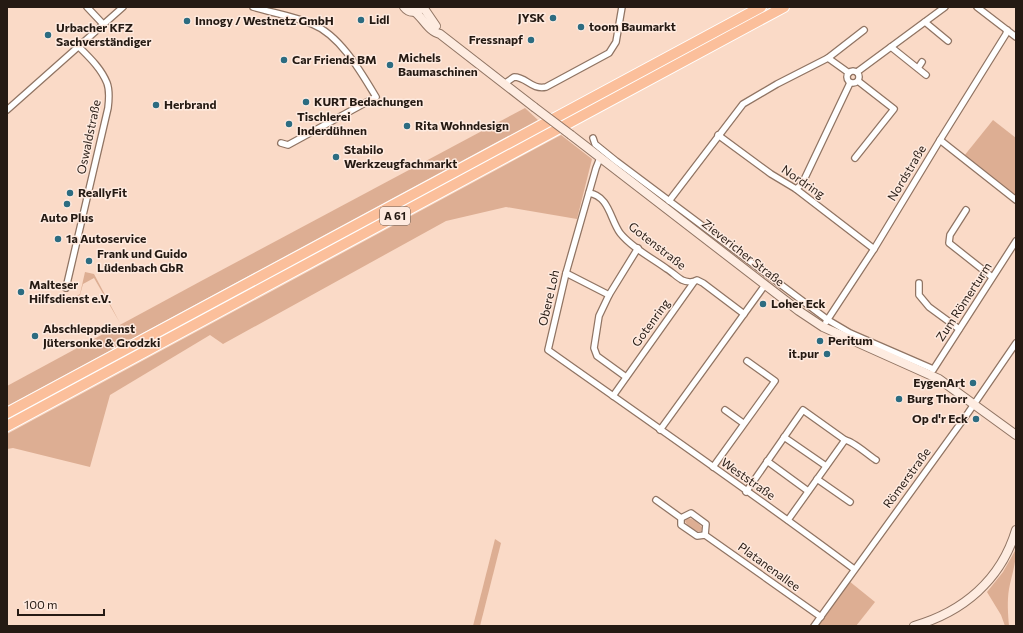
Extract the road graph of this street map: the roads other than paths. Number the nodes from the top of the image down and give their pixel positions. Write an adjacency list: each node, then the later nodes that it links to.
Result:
1 (87, 7): 12 (street)
2 (123, 7): 12 (street)
3 (253, 7): 32 (street)
4 (404, 7): 10 (street)
5 (622, 7): 27 (street)
6 (761, 7): 61 (highway, A 61)
7 (784, 7): 63 (highway, A 61)
8 (946, 7): 11 (street)
9 (977, 7): 14 (street)
10 (420, 9): 27 (street, Zievericher Straße)
11 (925, 22): 16 (street); 18 (street)
12 (103, 24): 17 (street)
13 (864, 30): 19 (street)
14 (1007, 30): 15 (street); 31 (street, Nordstraße)
15 (1016, 38)
16 (948, 41)
17 (78, 46): 28 (street); 48 (street, Oswaldstraße)
18 (891, 47): 21 (street); 22 (street)
19 (828, 58): 23 (street); 29 (street)
20 (922, 62): 21 (street)
21 (918, 68): 24 (street)
22 (857, 72): 23 (street); 25 (street)
23 (849, 73): 26 (street)
24 (926, 75)
25 (858, 81): 26 (street); 34 (street)
26 (850, 83): 35 (street)
27 (504, 84): 33 (street, Zievericher Straße, bridge)
28 (7, 110)
29 (718, 135): 35 (street, Nordring); 38 (street)
30 (593, 138): 38 (street, Zievericher Straße)
31 (940, 140): 37 (street); 42 (street, Nordstraße)
32 (281, 143)
33 (600, 158): 36 (street, Obere Loh); 47 (street, Zievericher Straße)
34 (855, 158)
35 (796, 189): 42 (street, Nordring)
36 (589, 193): 41 (street, Gotenstraße); 43 (street, Obere Loh)
37 (1016, 200)
38 (669, 201): 51 (street, Zievericher Straße)
39 (966, 210): 44 (street)
40 (1016, 242): 44 (street, Zum Römerturm)
41 (638, 248): 45 (street, Gotenstraße); 49 (street)
42 (874, 249): 51 (street, Nordstraße)
43 (566, 273): 49 (street); 57 (street, Obere Loh)
44 (992, 277): 52 (street, Zum Römerturm)
45 (694, 282): 50 (street, Gotenstraße); 56 (street, Gotenring)
46 (919, 283): 52 (street)
47 (765, 285): 50 (street); 51 (street, Zievericher Straße)
48 (66, 288)
49 (609, 295): 56 (street)
50 (744, 314): 64 (street)
51 (825, 324): 55 (street, Zievericher Straße)
52 (959, 329): 55 (street, Zum Römerturm)
53 (1016, 343): 58 (street, Römerstraße)
54 (747, 360): 62 (street)
55 (932, 372): 58 (street, Zievericher Straße)
56 (626, 377): 57 (street, Gotenring)
57 (612, 396): 59 (street, Obere Loh)
58 (973, 405): 65 (street, Zievericher Straße); 81 (street, Römerstraße)
59 (628, 407): 64 (street, Weststraße)
60 (725, 410): 62 (street)
61 (7, 413)
62 (744, 423): 71 (street)
63 (7, 426)
64 (660, 430): 71 (street, Weststraße)
65 (1016, 435)
66 (784, 437): 67 (street); 69 (street); 70 (street)
67 (845, 440): 68 (street); 70 (street)
68 (876, 460)
69 (767, 461): 73 (street); 74 (street)
70 (826, 466): 72 (street)
71 (713, 467): 74 (street, Weststraße)
72 (817, 479): 73 (street); 76 (street)
73 (808, 491): 78 (street)
74 (746, 492): 78 (street, Weststraße)
75 (656, 500): 77 (street, Platanenallee)
76 (850, 502)
77 (681, 518): 80 (street, Platanenallee); 80 (street)
78 (788, 520): 81 (street, Weststraße)
79 (1016, 530): 84 (street)
80 (705, 535): 82 (street, Platanenallee)
81 (854, 569): 82 (street, Römerstraße)
82 (821, 618): 83 (street, Römerstraße)
83 (814, 626)
84 (914, 626)

